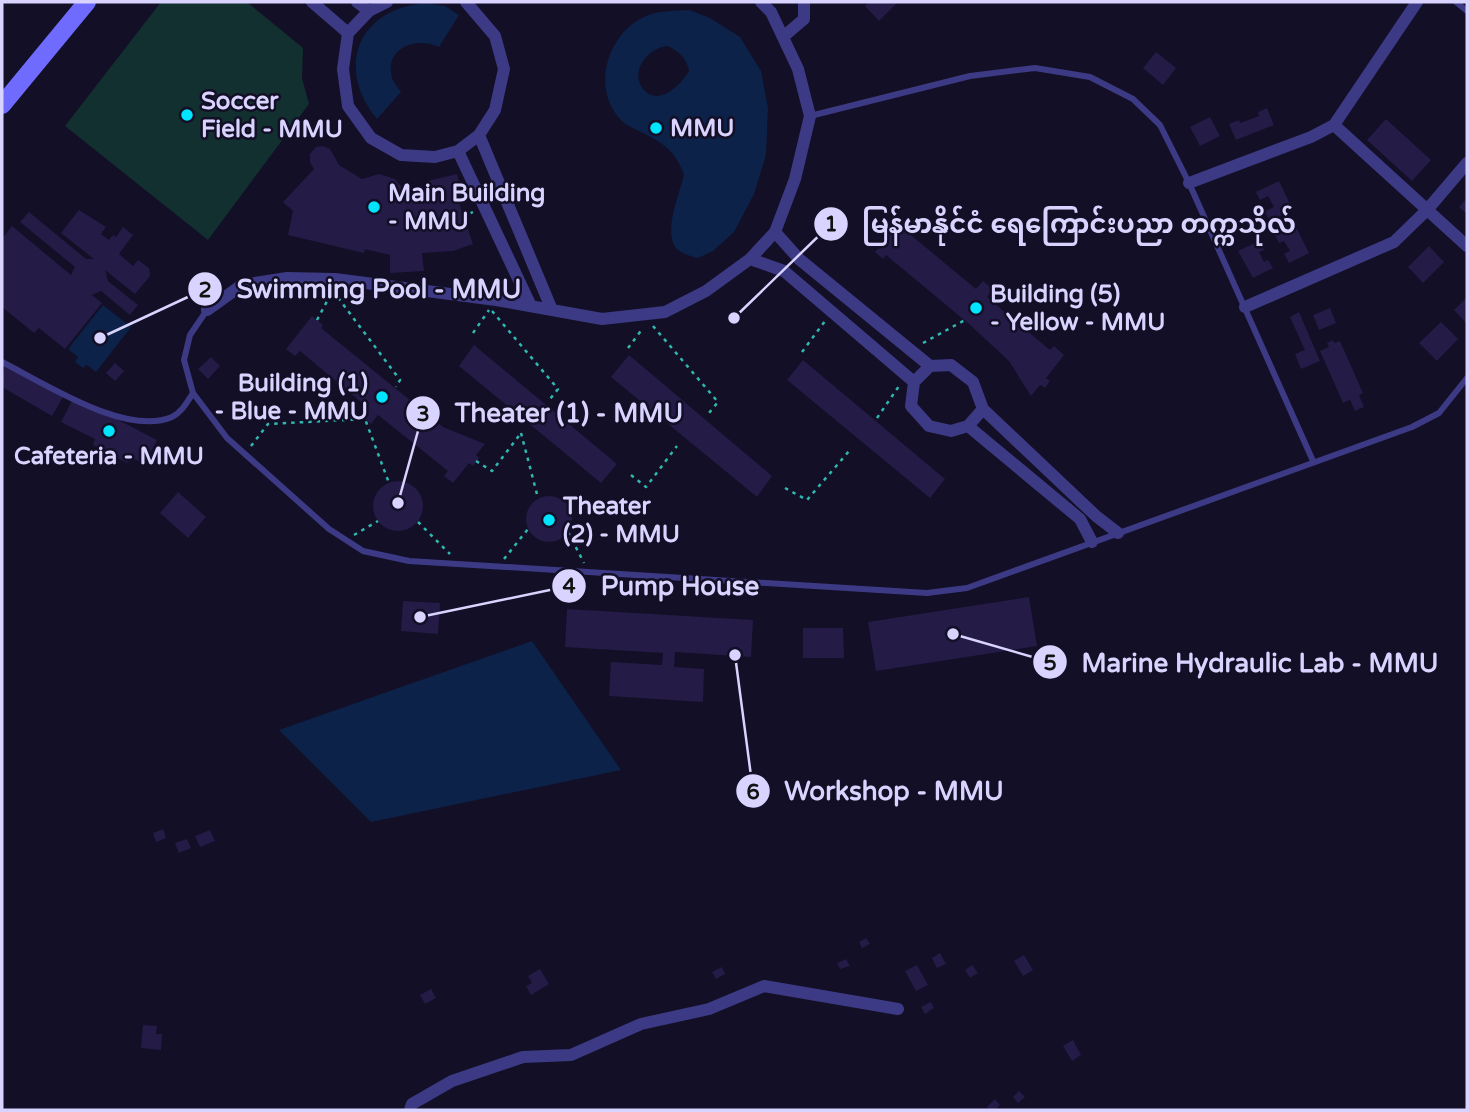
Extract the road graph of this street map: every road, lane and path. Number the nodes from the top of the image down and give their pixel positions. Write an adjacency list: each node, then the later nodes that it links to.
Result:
1 (87, 2): 14 (street)
2 (312, 2): 12 (street)
3 (357, 2): 10 (street)
4 (387, 2): 10 (street)
5 (466, 2): 17 (street)
6 (761, 2): 13 (street)
7 (804, 2): 13 (street)
8 (1417, 2): 16 (street)
9 (1456, 2): 11 (lane)
10 (369, 11): 12 (street)
11 (1467, 11)
12 (348, 33): 18 (street)
13 (783, 37): 15 (street)
14 (2, 105)
15 (810, 116): 20 (lane); 22 (street)
16 (1334, 125): 20 (street); 21 (street)
17 (479, 135): 18 (street); 28 (street)
18 (458, 151): 25 (street)
19 (1467, 163): 21 (street)
20 (1189, 183): 26 (lane)
21 (1427, 210): 23 (street); 26 (street)
22 (775, 232): 24 (street); 35 (street)
23 (1467, 246)
24 (750, 259): 28 (street); 29 (street)
25 (530, 304): 27 (street); 28 (street)
26 (1245, 307): 51 (lane)
27 (207, 310): 41 (lane)
28 (552, 310)
29 (832, 312): 34 (path); 39 (street)
30 (317, 320): 40 (path)
31 (965, 320): 35 (path)
32 (473, 333): 42 (path)
33 (628, 348): 44 (path)
34 (802, 352)
35 (915, 354): 37 (street)
36 (2, 362): 41 (lane)
37 (930, 366): 39 (street); 43 (street)
38 (1467, 377): 51 (lane)
39 (910, 379): 45 (path); 46 (street)
40 (396, 387)
41 (192, 393): 49 (lane)
42 (550, 399)
43 (983, 408): 46 (street); 60 (street)
44 (709, 413)
45 (877, 418)
46 (968, 426): 62 (street)
47 (677, 446): 52 (path)
48 (850, 450): 54 (path)
49 (244, 453): 53 (path); 61 (lane)
50 (476, 461): 55 (path)
51 (1313, 461): 60 (lane)
52 (631, 475)
53 (389, 483)
54 (785, 488)
55 (538, 499)
56 (378, 521): 61 (path)
57 (418, 522): 63 (path)
58 (528, 529): 64 (path)
59 (568, 532): 65 (path)
60 (1118, 533): 62 (lane)
61 (346, 540): 63 (lane)
62 (1092, 542): 65 (lane)
63 (460, 564): 64 (lane)
64 (499, 566): 65 (lane)
65 (589, 572)
66 (898, 1009): 67 (street)
67 (410, 1110)

